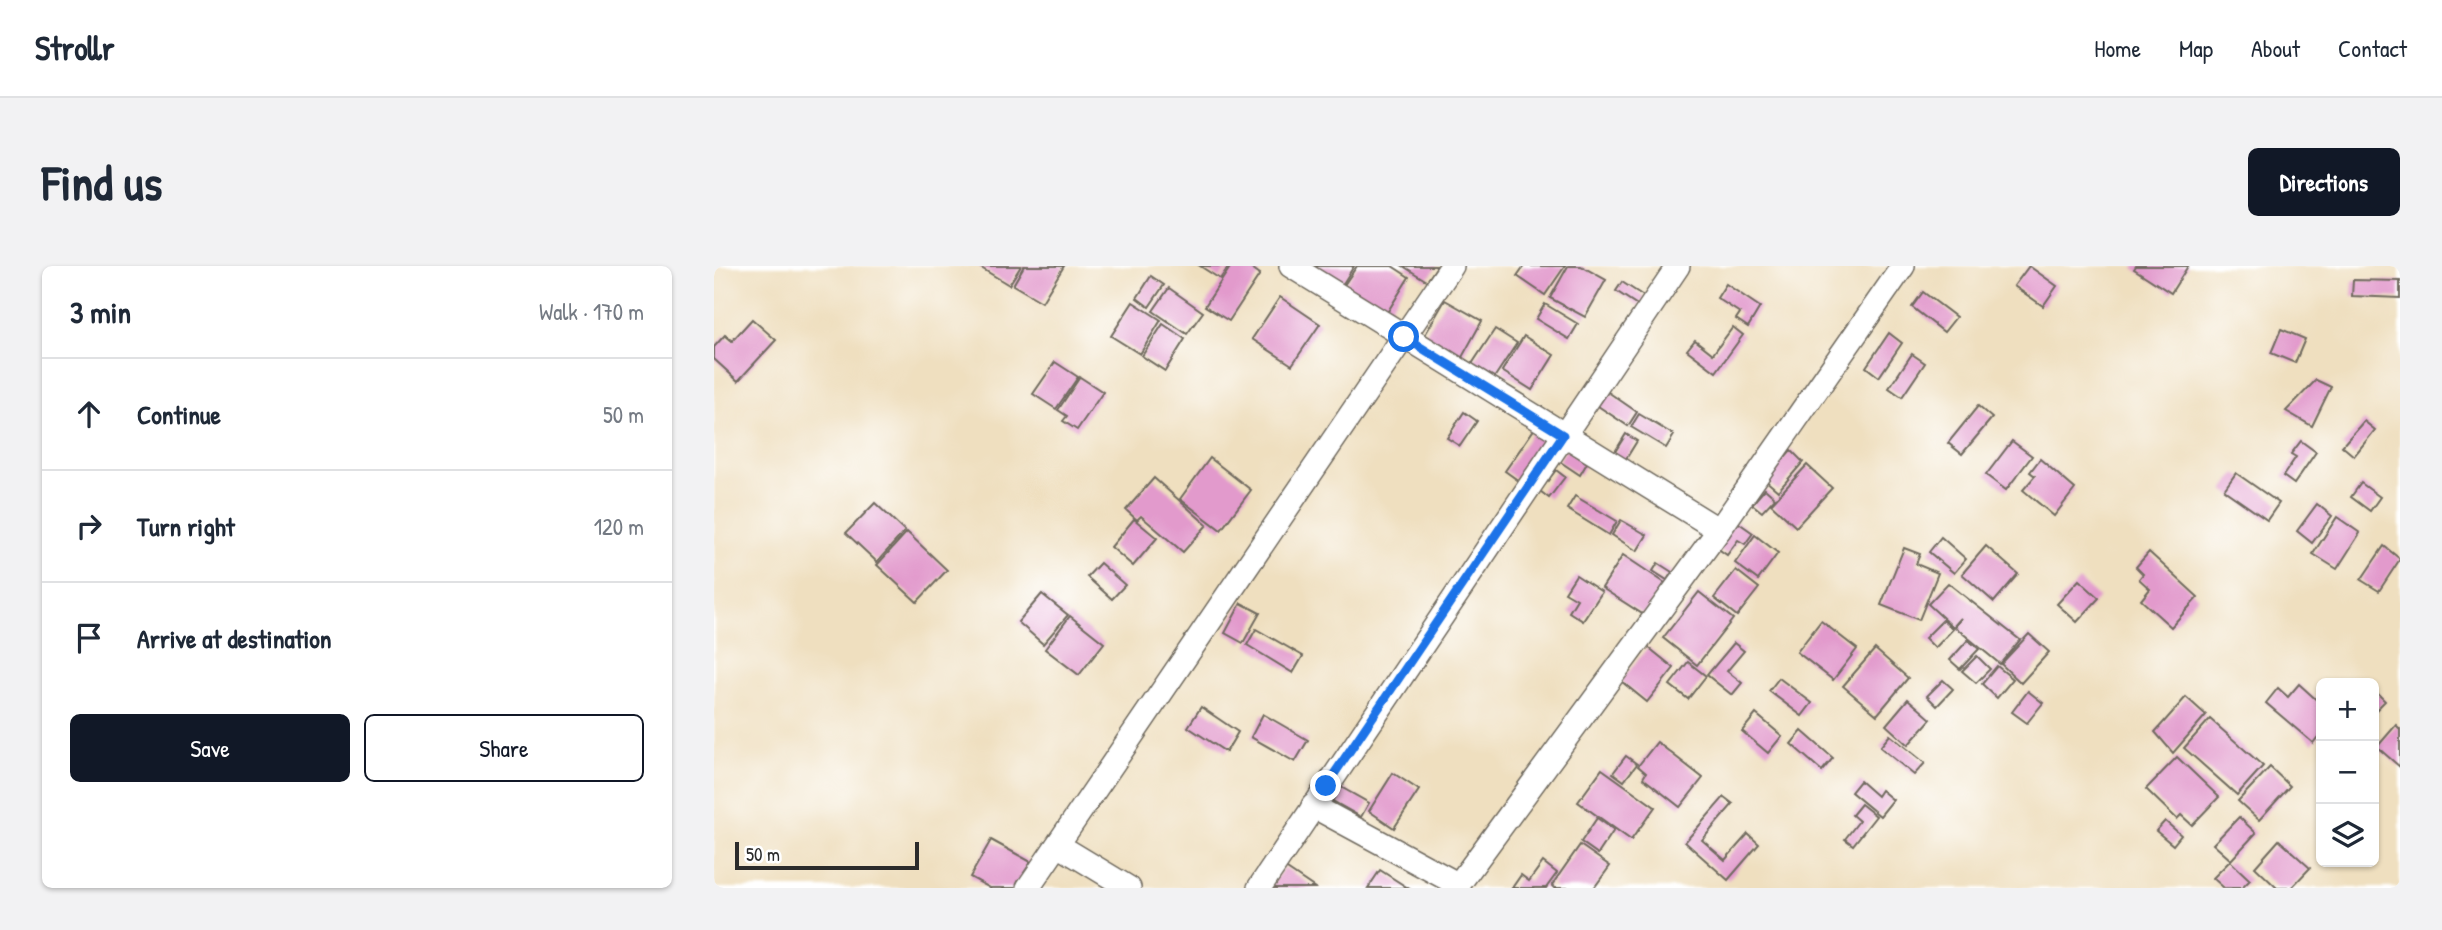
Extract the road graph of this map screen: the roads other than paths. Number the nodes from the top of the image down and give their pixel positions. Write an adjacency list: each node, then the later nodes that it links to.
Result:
1 (1291, 266): 5 (street)
2 (1452, 266): 5 (street)
3 (1678, 266): 6 (street)
4 (1903, 266): 7 (street)
5 (1404, 337): 6 (street); 9 (street)
6 (1563, 435): 7 (street); 8 (street)
7 (1719, 530): 10 (street)
8 (1313, 806): 10 (street); 13 (street)
9 (1058, 845): 11 (street); 12 (street)
10 (1458, 886)
11 (1028, 888)
12 (1129, 888)
13 (1259, 888)

